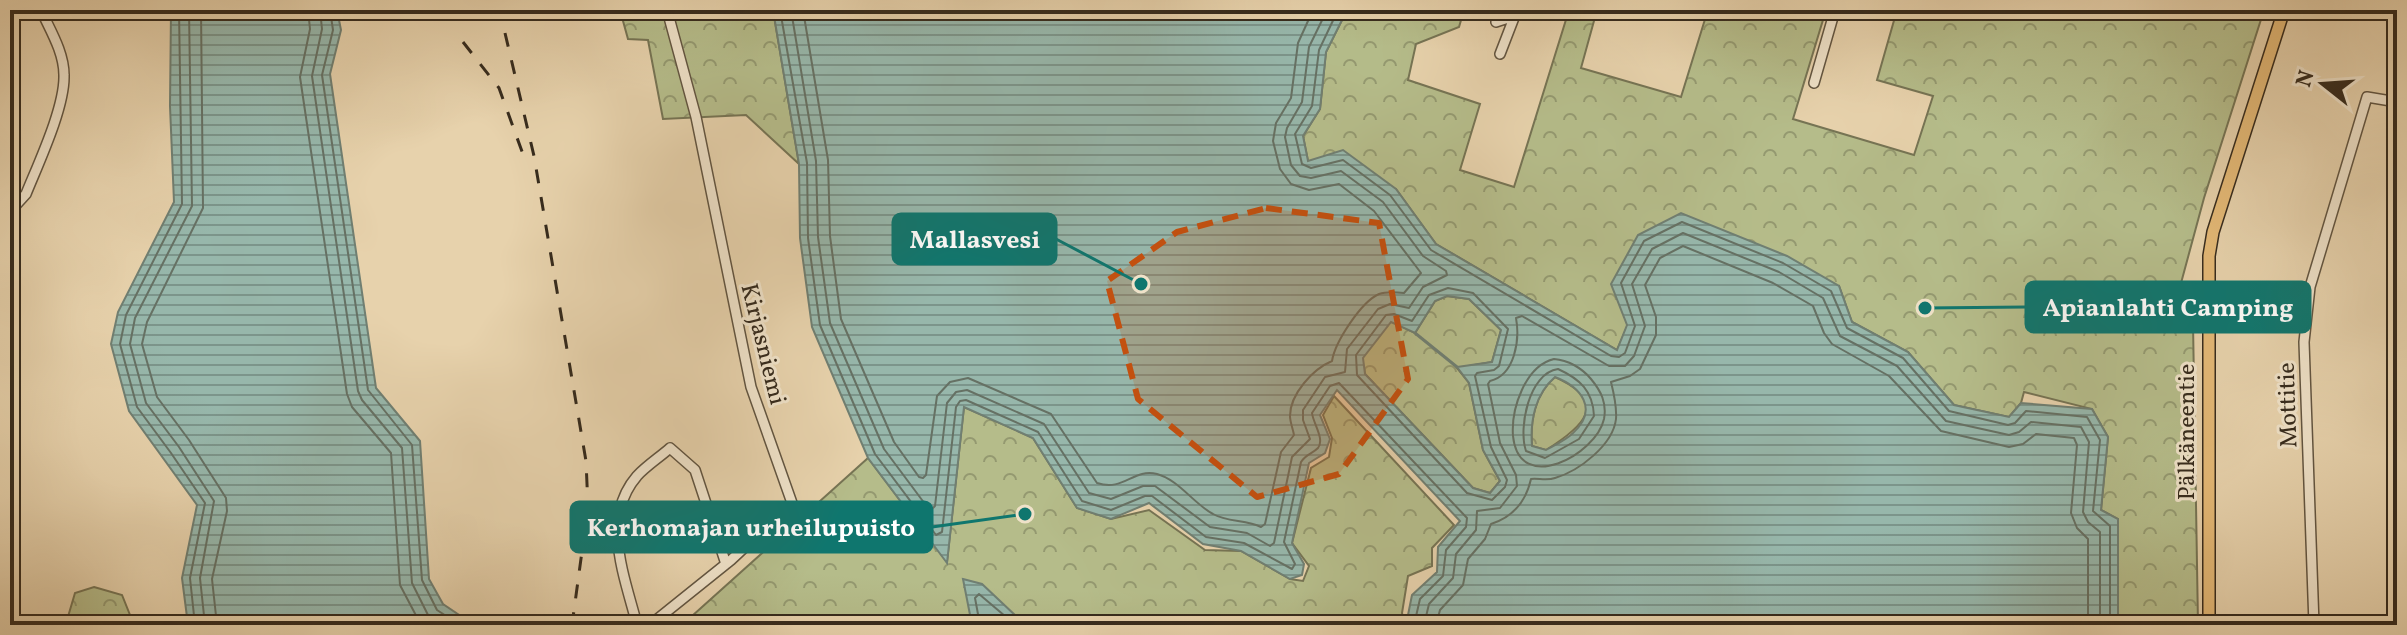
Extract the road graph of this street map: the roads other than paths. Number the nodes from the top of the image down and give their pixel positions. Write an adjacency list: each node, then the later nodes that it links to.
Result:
1 (41, 10): 11 (street)
2 (667, 10): 12 (street, Kirjasniemi)
3 (1533, 10): 6 (street)
4 (1835, 10): 9 (street)
5 (2284, 10): 15 (main road, Pälkäneentie)
6 (1516, 13): 7 (street); 8 (street)
7 (1496, 22)
8 (1500, 54)
9 (1814, 83)
10 (2397, 102): 16 (street, Mottitie)
11 (10, 207)
12 (726, 564): 13 (street); 14 (street, Kirjasniemi)
13 (637, 625)
14 (650, 625)
15 (2209, 625)
16 (2314, 625)

